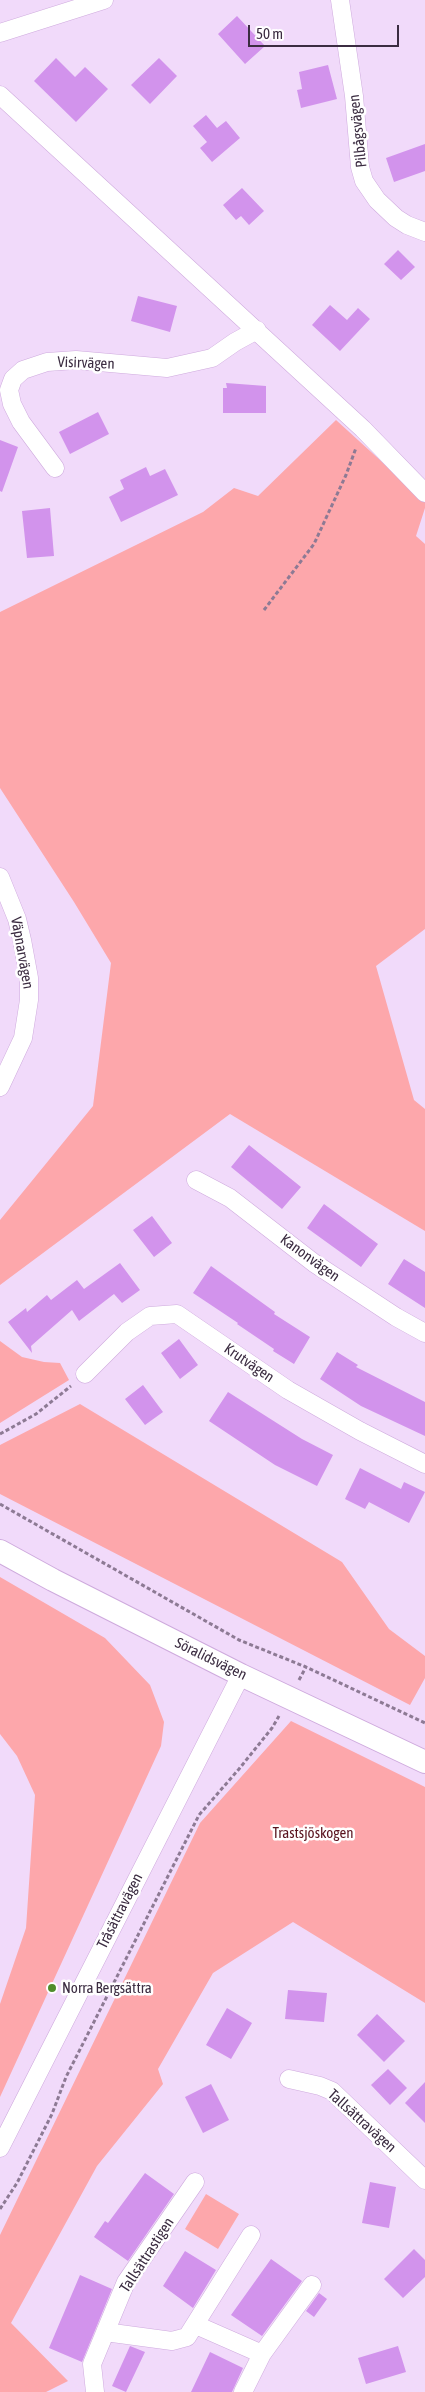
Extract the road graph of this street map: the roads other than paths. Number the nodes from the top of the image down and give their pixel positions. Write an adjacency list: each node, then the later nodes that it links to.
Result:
1 (104, 0): 3 (street)
2 (340, 0): 5 (street, Pilbågsvägen)
3 (0, 33)
4 (0, 95): 6 (street)
5 (425, 232)
6 (257, 330): 7 (street, Visirvägen); 8 (street)
7 (55, 468)
8 (425, 493)
9 (0, 877): 10 (street, Väpnarvägen)
10 (0, 1087)
11 (196, 1180): 12 (street, Kanonvägen)
12 (425, 1333)
13 (85, 1374): 14 (street, Krutvägen)
14 (425, 1464)
15 (0, 1551): 16 (street, Söralidsvägen)
16 (241, 1675): 17 (street, Söralidsvägen); 19 (street, Tråsättravägen)
17 (425, 1762)
18 (289, 2079): 21 (street, Tallsättravägen)
19 (5, 2129): 20 (street, Tråsättravägen)
20 (0, 2148)
21 (425, 2180)
22 (196, 2182): 26 (street, Tallsättrastigen)
23 (251, 2235): 25 (street)
24 (312, 2285): 27 (street)
25 (196, 2325): 26 (street); 27 (street)
26 (105, 2332): 28 (street, Tallsättrastigen)
27 (262, 2354): 29 (street)
28 (95, 2392)
29 (244, 2392)

